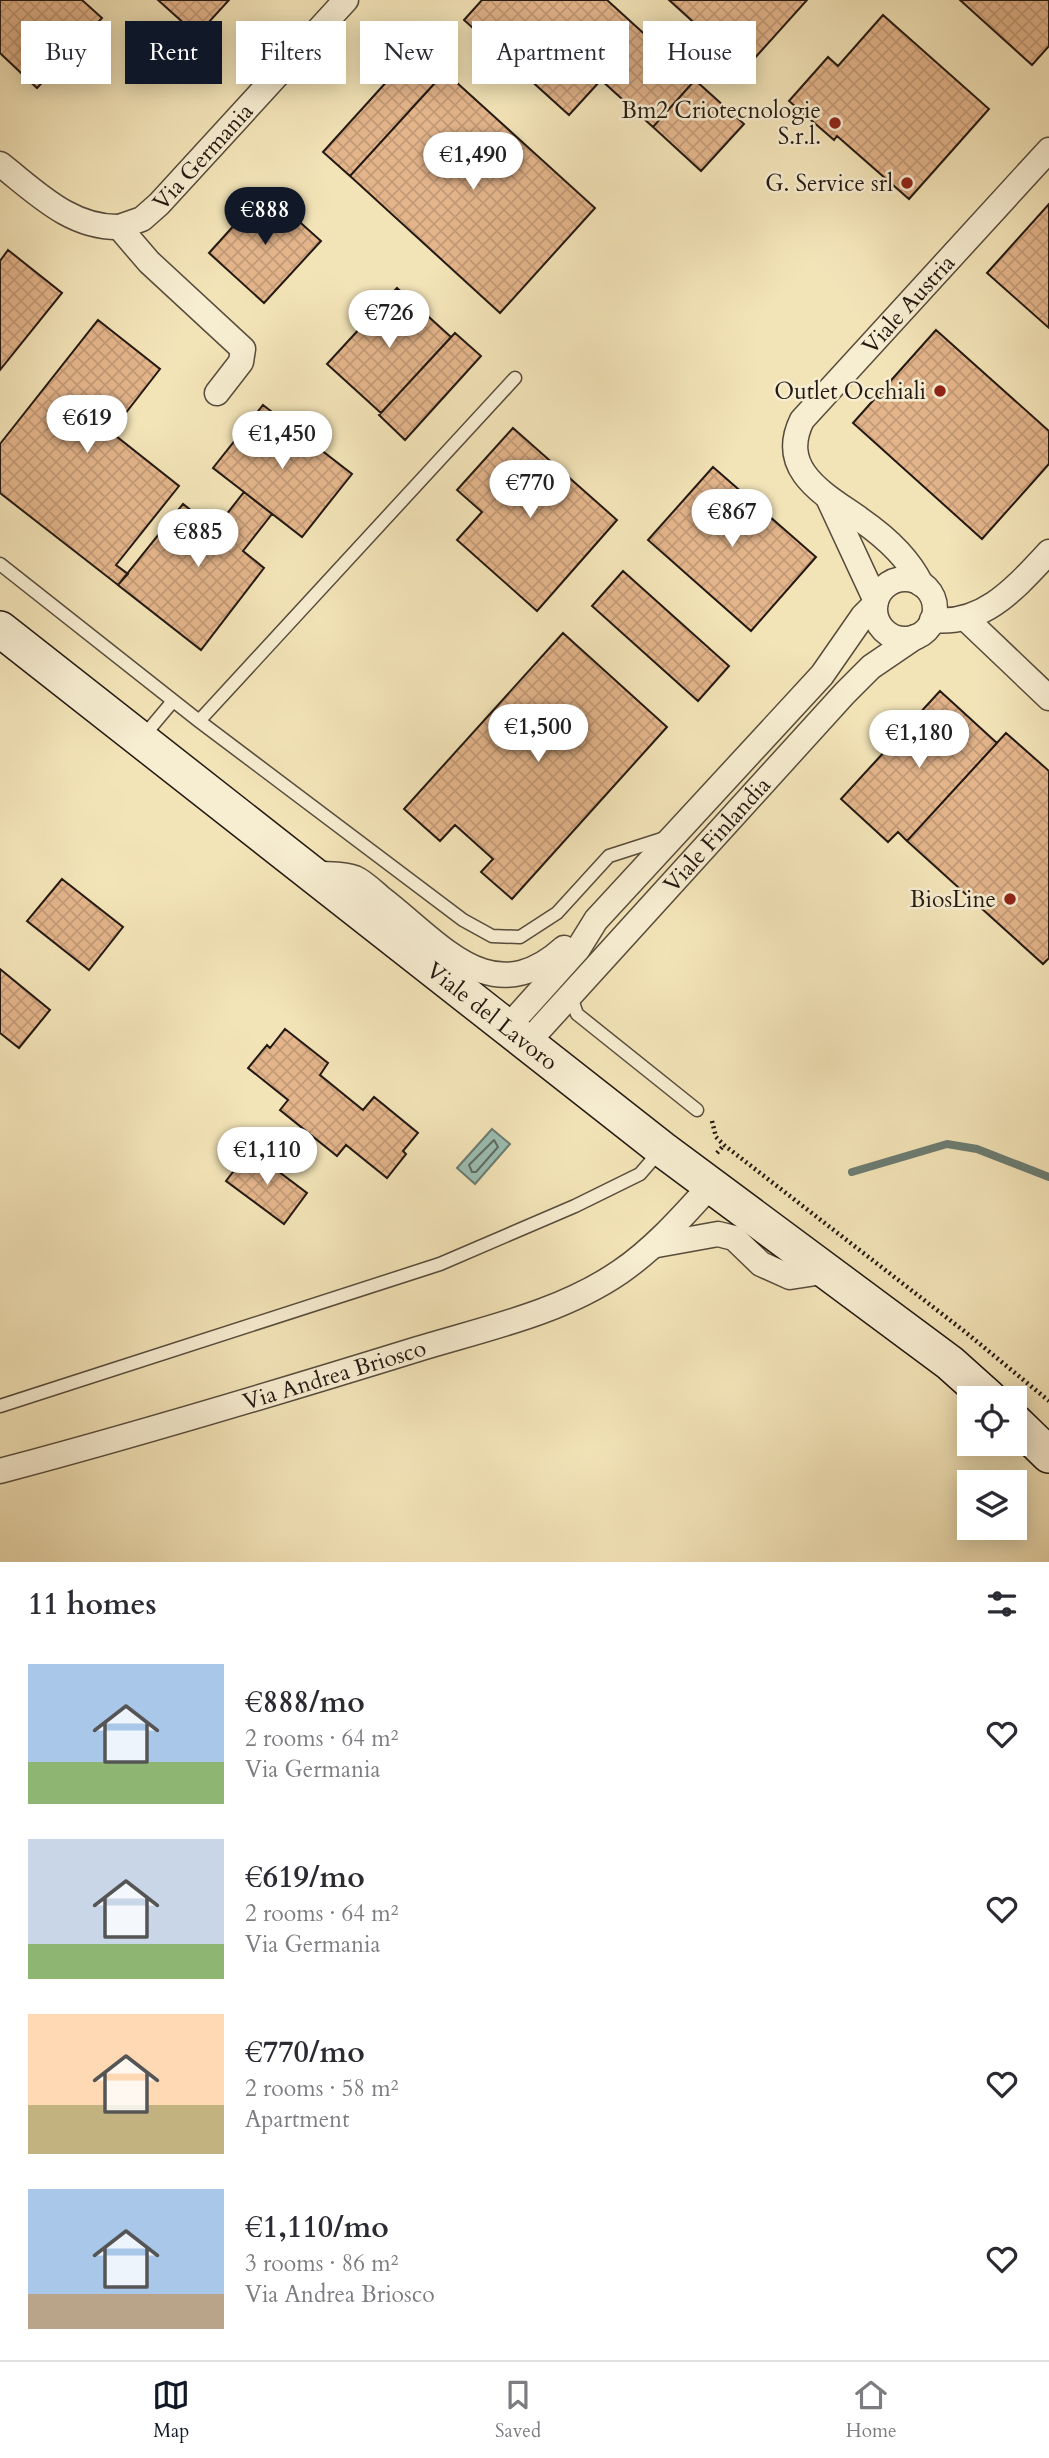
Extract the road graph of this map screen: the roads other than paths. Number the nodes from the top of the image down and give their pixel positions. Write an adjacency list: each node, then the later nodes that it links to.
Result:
1 (346, 0): 4 (street, Via Germania)
2 (1049, 150): 7 (street, Viale Austria)
3 (0, 164): 4 (street)
4 (119, 226): 6 (street)
5 (514, 378): 17 (lane)
6 (218, 393)
7 (829, 499): 10 (street, Viale Austria); 11 (street, Viale Austria)
8 (1049, 552): 12 (street)
9 (0, 564): 16 (lane)
10 (921, 584): 11 (street, Viale Finlandia); 13 (street)
11 (875, 603): 13 (street); 19 (street, Viale Finlandia)
12 (965, 618): 13 (street); 15 (street)
13 (923, 628): 22 (street, Viale Finlandia)
14 (0, 629): 18 (street, Viale del Lavoro)
15 (1049, 698)
16 (173, 701): 17 (lane); 18 (lane)
17 (200, 721): 19 (lane)
18 (141, 740): 20 (street, Viale del Lavoro)
19 (674, 835): 21 (street, Viale Finlandia)
20 (312, 873): 21 (street, Viale Finlandia); 23 (street, Viale del Lavoro)
21 (596, 920): 23 (street, Viale Finlandia)
22 (570, 994): 23 (street, Viale Finlandia); 24 (lane)
23 (517, 1036): 25 (street, Viale del Lavoro)
24 (697, 1110)
25 (662, 1149): 26 (street, Viale del Lavoro); 30 (lane)
26 (712, 1184): 27 (street, Via Andrea Briosco); 28 (street, Viale del Lavoro)
27 (657, 1245): 28 (street, Via Andrea Briosco); 33 (street, Via Andrea Briosco)
28 (829, 1270): 29 (street, Viale del Lavoro)
29 (976, 1386)
30 (0, 1406)
31 (1027, 1434): 32 (street)
32 (1049, 1455)
33 (0, 1471)

